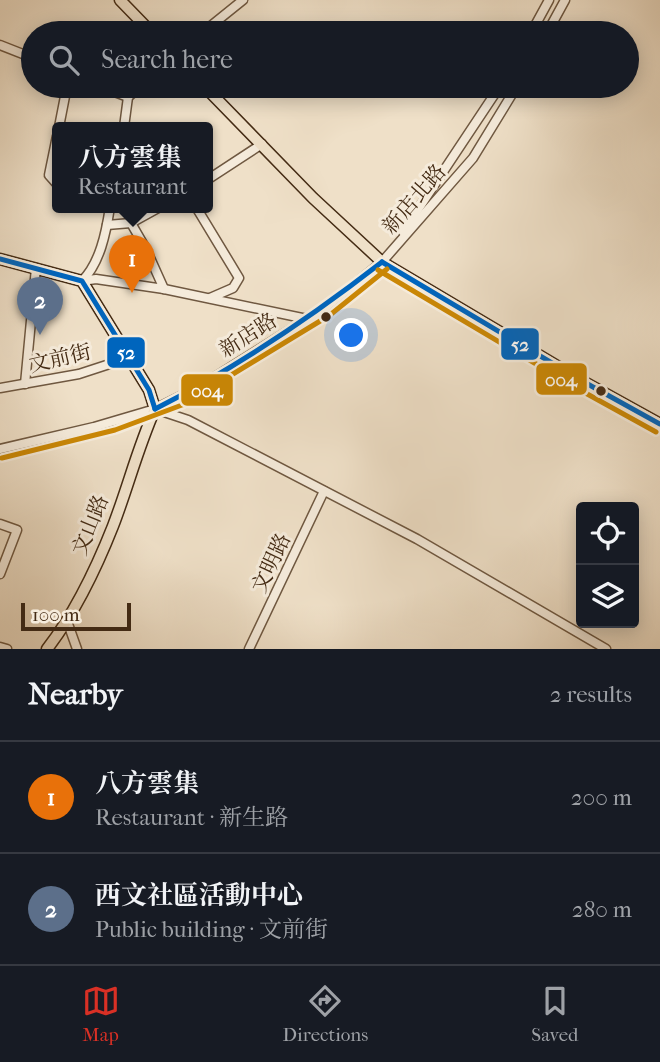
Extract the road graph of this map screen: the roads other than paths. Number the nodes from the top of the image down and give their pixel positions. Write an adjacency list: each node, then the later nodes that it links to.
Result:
1 (120, 0): 5 (main road)
2 (243, 0): 6 (street)
3 (549, 0): 7 (street)
4 (565, 0): 8 (street)
5 (140, 21)
6 (217, 21)
7 (538, 21)
8 (554, 21)
9 (0, 45): 10 (street)
10 (21, 53)
11 (65, 98): 16 (street)
12 (128, 98): 17 (street)
13 (216, 98): 18 (main road)
14 (492, 98): 28 (street, 新店北路)
15 (510, 98): 28 (street, 新店北路)
16 (60, 122)
17 (125, 122)
18 (262, 144): 20 (street); 28 (main road)
19 (52, 160): 21 (street)
20 (213, 176)
21 (52, 178)
22 (109, 213): 26 (street)
23 (149, 213): 25 (street)
24 (200, 213): 32 (street)
25 (131, 223): 26 (street); 31 (street)
26 (107, 225): 30 (street)
27 (0, 259): 29 (main road)
28 (382, 262): 33 (street, 新店路); 38 (main road)
29 (36, 268): 30 (main road); 35 (street)
30 (82, 281): 31 (street); 34 (main road)
31 (164, 289): 32 (street)
32 (210, 298): 33 (street)
33 (307, 319): 37 (street, 新店路)
34 (128, 358): 35 (street, 文前街); 37 (main road)
35 (25, 384): 36 (street, 文前街)
36 (0, 388)
37 (155, 409): 39 (street, 新店路); 40 (street); 43 (main road, 文山路)
38 (660, 424)
39 (0, 450)
40 (324, 491): 48 (street, 文明路); 49 (street)
41 (0, 524): 42 (street)
42 (0, 574)
43 (67, 621): 46 (main road, 文山路); 47 (street)
44 (0, 647): 45 (street)
45 (7, 649)
46 (47, 649)
47 (77, 649)
48 (249, 649)
49 (606, 649)

